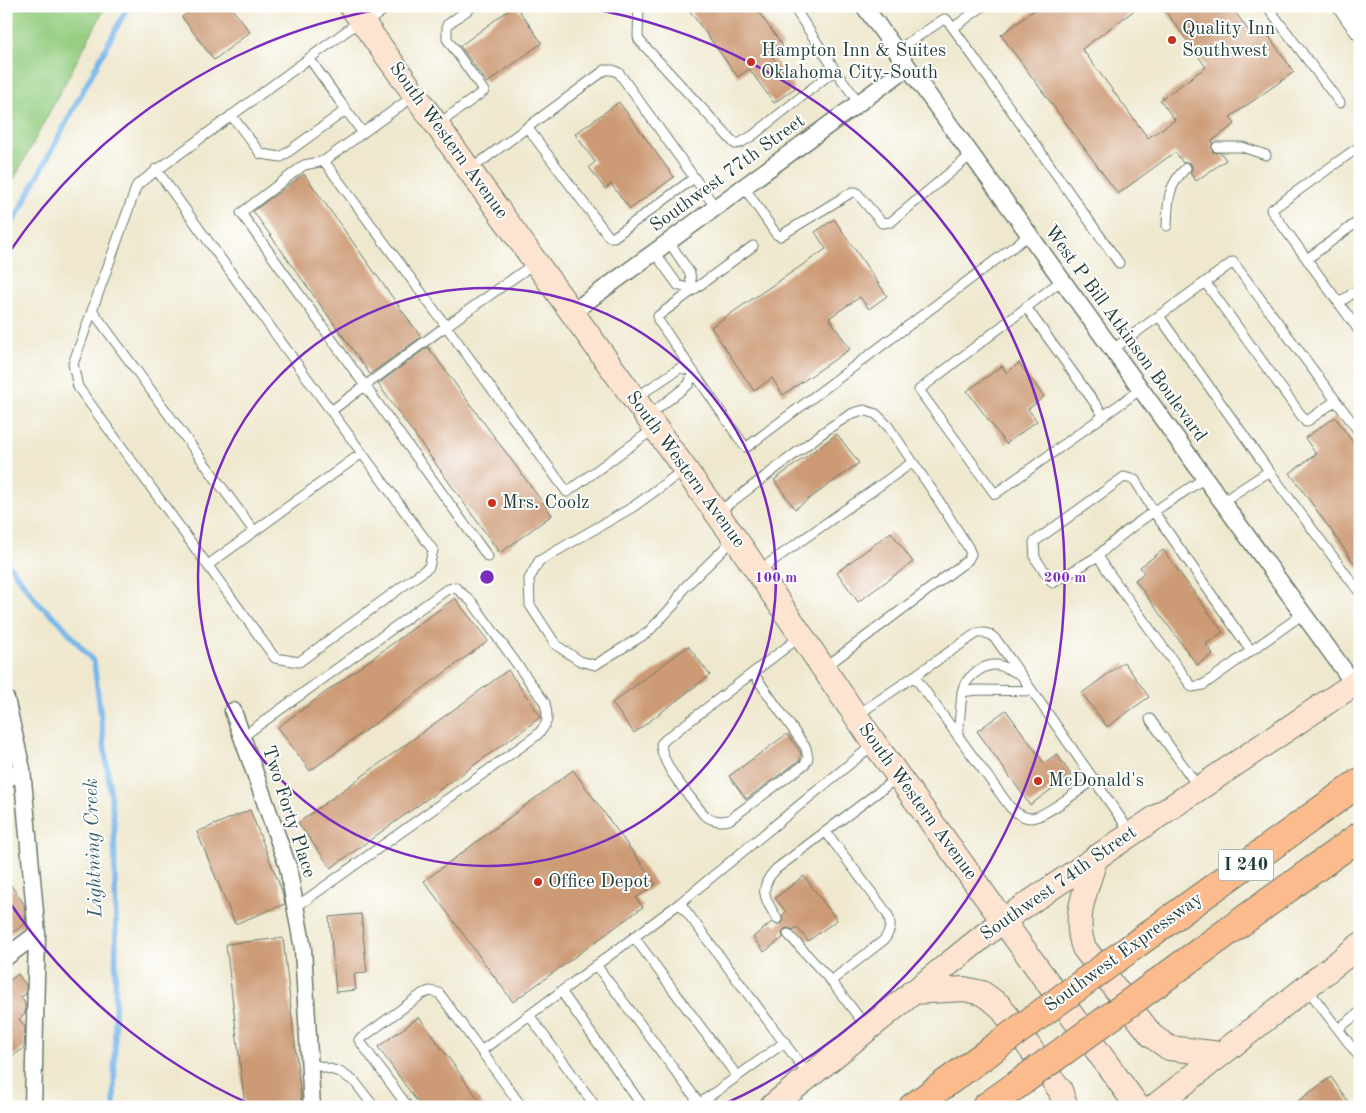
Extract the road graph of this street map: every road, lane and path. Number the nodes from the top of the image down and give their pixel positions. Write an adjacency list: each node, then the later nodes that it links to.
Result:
1 (380, 6): 9 (street)
2 (472, 6): 21 (lane)
3 (640, 6): 15 (lane)
4 (793, 6): 15 (lane)
5 (864, 6): 12 (street, West P Bill Atkinson Boulevard)
6 (983, 6): 10 (lane)
7 (1267, 6): 18 (lane)
8 (1343, 6): 11 (street)
9 (356, 13): 13 (lane); 16 (main road, South Western Avenue)
10 (953, 28): 12 (lane); 43 (lane)
11 (1360, 30)
12 (896, 51): 14 (street, West P Bill Atkinson Boulevard)
13 (309, 58): 19 (lane); 20 (lane)
14 (908, 68): 17 (street, Southwest 77th Street); 26 (street, West P Bill Atkinson Boulevard)
15 (836, 70): 17 (lane)
16 (415, 95): 21 (main road, South Western Avenue); 23 (lane)
17 (859, 103): 33 (street, Southwest 77th Street)
18 (1340, 103)
19 (346, 110): 20 (lane); 23 (lane)
20 (231, 115): 30 (lane)
21 (436, 125): 31 (main road, South Western Avenue)
22 (527, 127): 31 (lane); 32 (lane); 32 (lane)
23 (363, 132): 28 (lane)
24 (1360, 146): 41 (lane)
25 (1217, 147): 27 (lane)
26 (971, 155): 33 (lane); 37 (street, West P Bill Atkinson Boulevard)
27 (1266, 155)
28 (324, 161): 53 (lane); 57 (lane)
29 (1186, 168): 36 (lane)
30 (156, 170): 50 (lane); 60 (lane)
31 (469, 170): 42 (main road, South Western Avenue)
32 (694, 178): 34 (lane)
33 (744, 187): 34 (street, Southwest 77th Street)
34 (716, 208): 38 (street, Southwest 77th Street)
35 (1360, 220): 41 (lane)
36 (1167, 226)
37 (1029, 236): 44 (street, West P Bill Atkinson Boulevard); 56 (lane)
38 (669, 242): 40 (street, Southwest 77th Street); 47 (lane)
39 (753, 246): 47 (lane)
40 (654, 252): 47 (lane); 51 (street, Southwest 77th Street)
41 (1306, 259): 48 (lane)
42 (535, 262): 51 (main road, South Western Avenue); 53 (lane)
43 (1119, 263)
44 (1062, 280): 49 (lane); 55 (street, West P Bill Atkinson Boulevard)
45 (1205, 282): 52 (lane); 59 (lane); 59 (lane)
46 (1360, 288): 48 (lane)
47 (692, 290): 56 (lane)
48 (1339, 304): 54 (lane)
49 (1026, 307): 62 (lane); 62 (lane)
50 (92, 310): 72 (lane); 76 (lane)
51 (571, 312): 61 (main road, South Western Avenue)
52 (1160, 316): 55 (lane); 67 (lane)
53 (446, 326): 57 (lane); 61 (lane)
54 (1360, 332)
55 (1112, 350): 58 (street, West P Bill Atkinson Boulevard)
56 (693, 371): 61 (lane); 61 (lane)
57 (366, 386): 60 (lane); 74 (lane)
58 (1141, 389): 62 (lane); 68 (street, West P Bill Atkinson Boulevard)
59 (1335, 401): 63 (lane)
60 (331, 412): 64 (lane)
61 (645, 415): 66 (main road, South Western Avenue)
62 (1104, 416)
63 (1360, 434)
64 (362, 453): 72 (lane); 76 (lane)
65 (913, 462): 71 (lane); 77 (lane); 82 (lane)
66 (685, 469): 71 (main road, South Western Avenue); 73 (lane)
67 (1269, 471): 69 (lane); 78 (lane)
68 (1205, 478): 69 (street, West P Bill Atkinson Boulevard); 70 (lane)
69 (1222, 502): 79 (street, West P Bill Atkinson Boulevard)
70 (1154, 512): 75 (lane); 75 (lane); 81 (lane)
71 (717, 513): 73 (main road, South Western Avenue)
72 (254, 531): 76 (lane)
73 (735, 538): 77 (main road, South Western Avenue)
74 (488, 556)
75 (1098, 556): 81 (lane)
76 (208, 566)
77 (758, 571): 80 (main road, South Western Avenue)
78 (1360, 593)
79 (1304, 614): 81 (lane); 86 (street, West P Bill Atkinson Boulevard)
80 (801, 636): 82 (main road, South Western Avenue); 83 (lane)
81 (1251, 651)
82 (824, 669): 91 (main road, South Western Avenue)
83 (752, 673): 83 (lane)
84 (914, 676): 85 (lane); 91 (lane); 94 (lane)
85 (1021, 676): 87 (lane); 88 (lane)
86 (1357, 682): 101 (main road, Southwest 74th Street)
87 (1032, 691): 88 (lane); 98 (lane)
88 (962, 692): 94 (lane)
89 (6, 699): 96 (street)
90 (233, 711): 93 (street, Two Forty Place)
91 (856, 716): 95 (main road, South Western Avenue)
92 (1150, 719): 101 (lane)
93 (242, 737): 107 (street, Two Forty Place); 107 (lane)
94 (958, 737): 98 (lane)
95 (875, 744): 97 (main road, South Western Avenue); 106 (lane)
96 (22, 770): 99 (street); 110 (street)
97 (898, 777): 102 (lane); 109 (main road, South Western Avenue)
98 (1095, 779): 103 (lane)
99 (6, 780)
100 (1360, 782): 140 (highway, Southwest Expressway / I 240, bridge)
101 (1199, 788): 103 (main road, Southwest 74th Street)
102 (826, 832): 108 (lane); 116 (lane)
103 (1131, 833): 105 (main road, Southwest 74th Street)
104 (1360, 836): 141 (highway, I 240, bridge)
105 (1096, 857): 109 (main road, Southwest 74th Street); 126 (main road)
106 (680, 902): 112 (lane); 124 (lane)
107 (296, 907): 128 (street, Two Forty Place)
108 (777, 919)
109 (1002, 921): 119 (main road, Southwest 74th Street); 143 (main road, South Western Avenue)
110 (37, 934): 114 (street); 132 (street)
111 (788, 934): 116 (lane)
112 (634, 937): 115 (lane); 129 (lane)
113 (1360, 945): 117 (main road)
114 (6, 957)
115 (596, 965): 118 (lane); 131 (lane)
116 (831, 981): 122 (lane)
117 (1306, 987): 123 (lane); 126 (main road)
118 (561, 992): 121 (lane); 138 (lane)
119 (912, 992): 122 (main road, Southwest 74th Street); 142 (main road)
120 (1360, 1012): 123 (lane)
121 (529, 1015): 125 (lane); 137 (lane)
122 (869, 1029): 130 (main road, Southwest 74th Street)
123 (1338, 1029): 127 (lane)
124 (785, 1042): 129 (lane); 130 (lane)
125 (481, 1051): 135 (lane); 136 (lane)
126 (1221, 1054): 144 (main road)
127 (1360, 1058)
128 (309, 1063): 133 (street, Two Forty Place); 134 (lane)
129 (737, 1076): 131 (lane)
130 (809, 1076): 139 (main road, Southwest 74th Street)
131 (697, 1105)
132 (33, 1107)
133 (312, 1107)
134 (374, 1107)
135 (408, 1107)
136 (522, 1107)
137 (596, 1107)
138 (643, 1107)
139 (771, 1107)
140 (914, 1107)
141 (986, 1107)
142 (1066, 1107)
143 (1138, 1107)
144 (1154, 1107)

